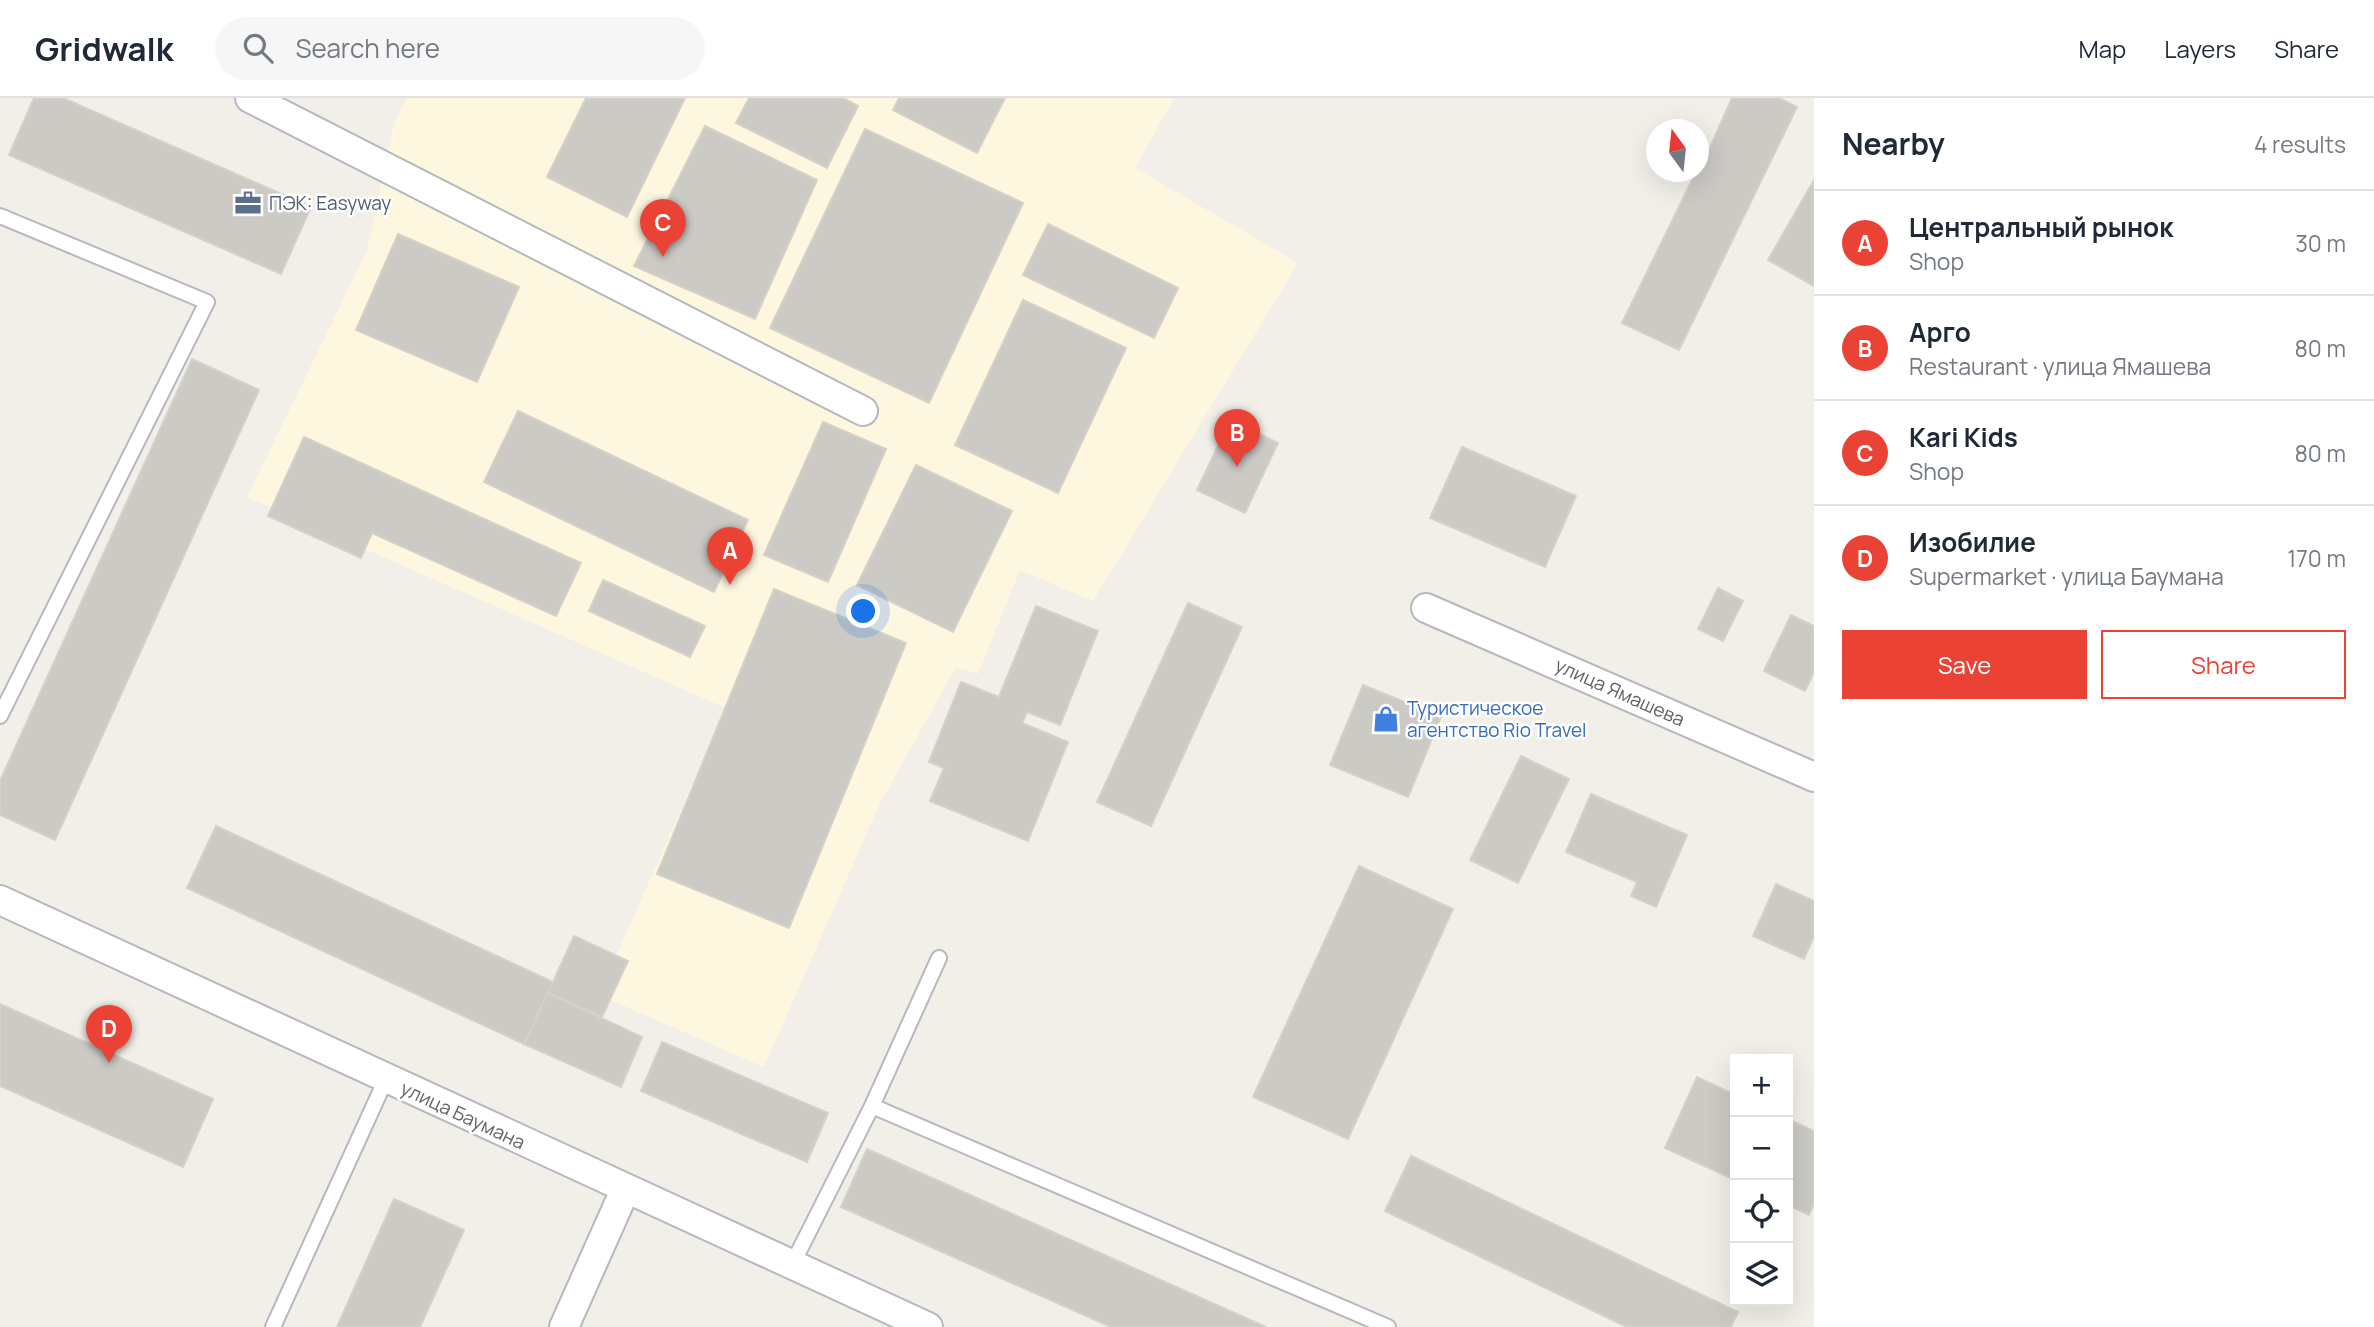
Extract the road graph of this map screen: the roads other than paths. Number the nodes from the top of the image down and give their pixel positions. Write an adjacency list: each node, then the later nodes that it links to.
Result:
1 (250, 98): 3 (street)
2 (0, 216): 5 (lane)
3 (863, 411)
4 (1426, 608): 6 (street, улица Ямашева)
5 (0, 716)
6 (1814, 777)
7 (0, 900): 9 (street, улица Баумана)
8 (939, 958): 10 (lane)
9 (386, 1079): 11 (street, улица Баумана); 13 (lane)
10 (872, 1106): 12 (lane); 16 (lane)
11 (625, 1190): 12 (street, улица Баумана); 14 (street)
12 (792, 1265): 15 (street, улица Баумана)
13 (273, 1327)
14 (564, 1327)
15 (928, 1327)
16 (1388, 1327)

